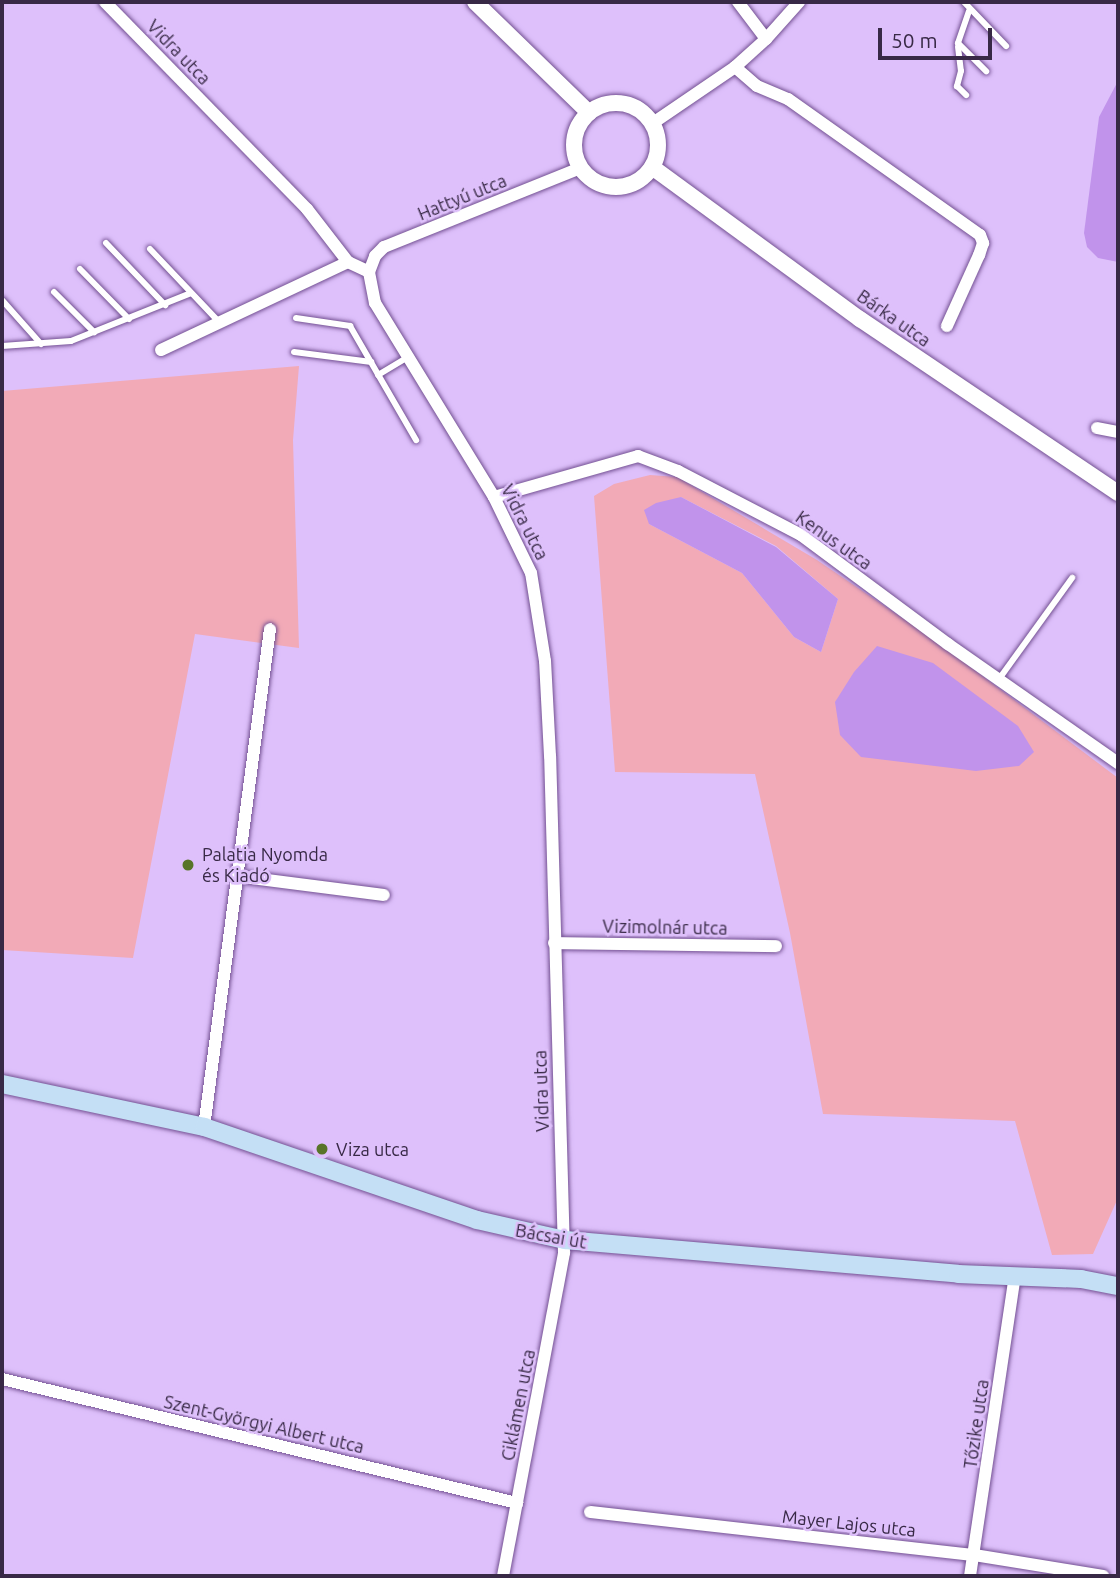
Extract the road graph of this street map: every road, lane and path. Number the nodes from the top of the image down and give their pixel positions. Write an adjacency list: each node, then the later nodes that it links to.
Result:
1 (105, 2): 19 (street, Vidra utca)
2 (475, 2): 13 (street)
3 (738, 2): 7 (street)
4 (799, 2): 7 (street)
5 (964, 2): 6 (lane)
6 (969, 11): 8 (lane); 9 (lane)
7 (766, 39): 10 (street)
8 (958, 43): 11 (lane); 12 (lane)
9 (1006, 46)
10 (735, 67): 14 (street); 29 (street)
11 (986, 71)
12 (967, 95)
13 (589, 113): 14 (street); 16 (street)
14 (653, 124): 15 (street)
15 (652, 167): 16 (street); 41 (street, Bárka utca)
16 (581, 168): 21 (street, Hattyú utca)
17 (106, 243): 25 (lane)
18 (150, 249): 23 (lane)
19 (348, 262): 21 (street, Vidra utca); 28 (street)
20 (80, 269): 27 (lane)
21 (369, 272): 35 (street, Vidra utca)
22 (54, 292): 30 (lane)
23 (191, 293): 25 (lane); 28 (lane)
24 (2, 300): 31 (lane)
25 (165, 305): 27 (lane)
26 (296, 318): 36 (lane)
27 (129, 319): 30 (lane)
28 (219, 323): 33 (street)
29 (947, 326)
30 (94, 332): 31 (lane)
31 (41, 344): 32 (lane)
32 (2, 346)
33 (161, 350)
34 (294, 352): 36 (lane)
35 (408, 357): 37 (lane); 42 (street, Vidra utca)
36 (371, 362): 37 (lane)
37 (378, 375): 40 (lane)
38 (1097, 428): 39 (street)
39 (1118, 432)
40 (416, 440)
41 (1118, 493)
42 (494, 497): 45 (street, Kenus utca); 49 (street, Vidra utca)
43 (1072, 578): 45 (lane)
44 (270, 629): 47 (street)
45 (999, 679): 46 (street, Kenus utca)
46 (1118, 763)
47 (236, 876): 48 (street); 52 (street)
48 (384, 895)
49 (554, 943): 50 (street, Vizimolnár utca); 53 (street, Vidra utca)
50 (776, 946)
51 (2, 1084): 52 (main road, Bácsai út)
52 (204, 1127): 53 (main road, Bácsai út)
53 (565, 1240): 54 (main road, Bácsai út); 57 (street, Ciklámen utca)
54 (1016, 1276): 55 (main road, Bácsai út); 59 (street, Tőzike utca)
55 (1118, 1286)
56 (2, 1379): 57 (street, Szent-Györgyi Albert utca)
57 (517, 1503): 60 (street, Ciklámen utca)
58 (590, 1511): 59 (street, Mayer Lajos utca)
59 (974, 1555): 61 (street, Tőzike utca); 62 (street, Mayer Lajos utca)
60 (503, 1576)
61 (970, 1576)
62 (1103, 1576)

